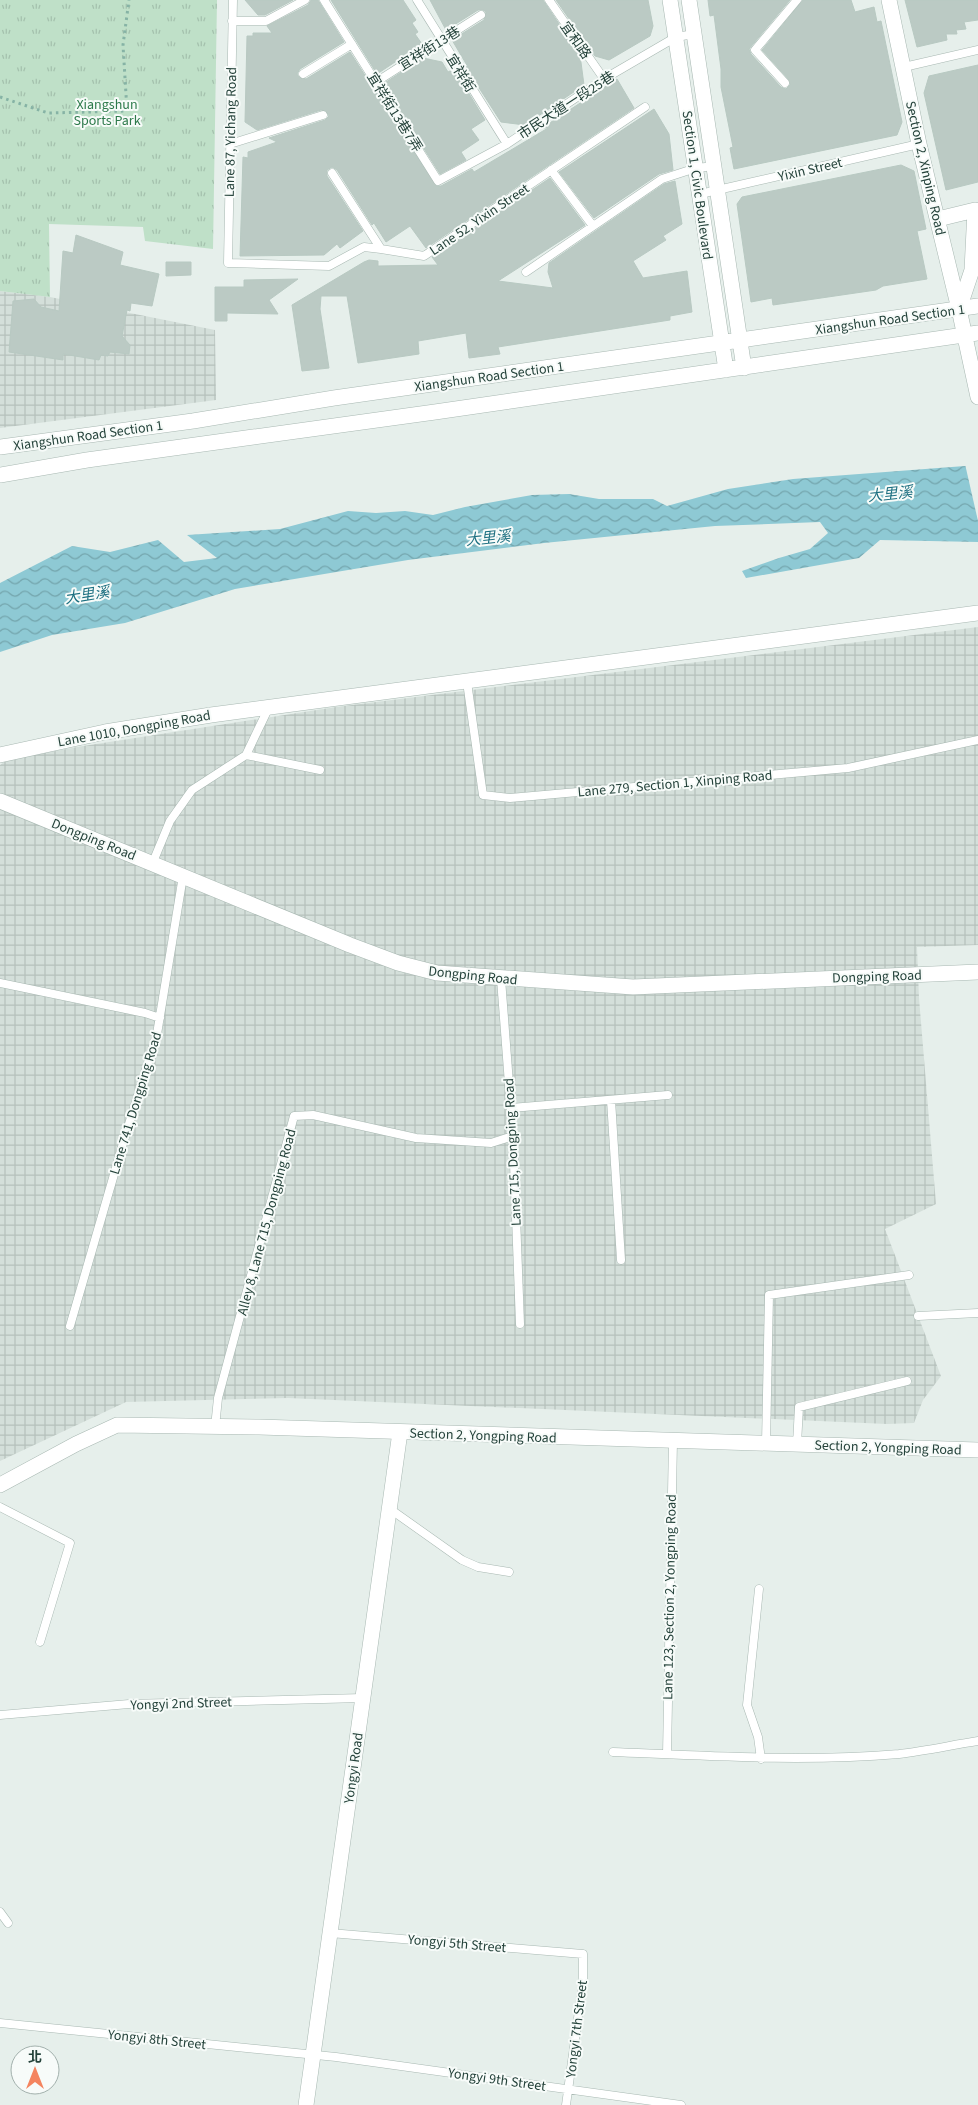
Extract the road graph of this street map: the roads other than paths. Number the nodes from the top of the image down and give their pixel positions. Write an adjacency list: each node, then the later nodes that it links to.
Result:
1 (233, 0): 11 (lane, Lane 87, Yichang Road)
2 (305, 0): 11 (lane)
3 (324, 0): 15 (lane, 宜祥街13巷7弄)
4 (417, 0): 14 (lane, 宜祥街)
5 (549, 0): 19 (lane, 宜和路)
6 (670, 0): 13 (street, Section 1, Civic Boulevard)
7 (689, 0): 12 (street, Section 1, Civic Boulevard)
8 (796, 0): 21 (lane)
9 (889, 0): 17 (street, Section 2, Xinping Road)
10 (481, 15): 14 (lane, 宜祥街13巷)
11 (232, 22): 24 (lane, Lane 87, Yichang Road)
12 (694, 34): 13 (lane, 市民大道一段25巷); 27 (street, Section 1, Civic Boulevard)
13 (676, 37): 19 (lane, 市民大道一段25巷); 28 (street, Section 1, Civic Boulevard)
14 (441, 41): 20 (lane, 宜祥街13巷); 25 (lane, 宜祥街)
15 (352, 44): 18 (lane); 20 (lane, 宜祥街13巷7弄)
16 (978, 50): 17 (lane)
17 (904, 67): 26 (street, Section 2, Xinping Road)
18 (303, 74)
19 (604, 79): 25 (lane, 市民大道一段25巷)
20 (376, 82): 31 (lane, 宜祥街13巷7弄)
21 (785, 83)
22 (646, 107): 29 (lane, Lane 52, Yixin Street)
23 (323, 115): 24 (lane)
24 (230, 144): 37 (lane, Lane 87, Yichang Road)
25 (507, 144): 31 (lane, 市民大道一段25巷)
26 (919, 144): 32 (lane, Yixin Street); 34 (street, Section 2, Xinping Road)
27 (715, 166): 28 (lane); 32 (street, Section 1, Civic Boulevard)
28 (696, 168): 33 (street, Section 1, Civic Boulevard); 35 (lane)
29 (551, 170): 35 (lane); 36 (lane, Lane 52, Yixin Street)
30 (332, 173): 36 (lane)
31 (438, 181)
32 (719, 190): 33 (lane, Yixin Street); 42 (street, Section 1, Civic Boulevard)
33 (700, 194): 43 (street, Section 1, Civic Boulevard)
34 (938, 219): 40 (street, Section 2, Xinping Road); 40 (street)
35 (593, 226): 38 (lane)
36 (381, 249): 37 (lane, Lane 52, Yixin Street)
37 (228, 263)
38 (526, 272)
39 (978, 306): 40 (street, Xiangshun Road Section 1)
40 (959, 309): 41 (street, Section 2, Xinping Road); 42 (street, Xiangshun Road Section 1)
41 (971, 334): 44 (street, Xiangshun Road Section 1); 46 (street, Section 2, Xinping Road)
42 (740, 340): 43 (street, Xiangshun Road Section 1); 44 (street, Section 1, Civic Boulevard)
43 (722, 343): 45 (street, Section 1, Civic Boulevard); 47 (street, Xiangshun Road Section 1)
44 (744, 368): 45 (street, Xiangshun Road Section 1)
45 (726, 370): 48 (street, Xiangshun Road Section 1)
46 (978, 397)
47 (0, 447)
48 (0, 474)
49 (978, 613): 50 (street)
50 (467, 682): 51 (street, Lane 1010, Dongping Road); 52 (lane, Lane 279, Section 1, Xinping Road)
51 (269, 707): 53 (street, Lane 1010, Dongping Road); 54 (lane)
52 (978, 740)
53 (0, 755)
54 (246, 756): 55 (lane); 57 (lane)
55 (320, 770)
56 (0, 801): 57 (street, Dongping Road)
57 (153, 862): 58 (street, Dongping Road)
58 (184, 876): 60 (street, Dongping Road); 62 (lane, Lane 741, Dongping Road)
59 (978, 972): 60 (street, Dongping Road)
60 (501, 979): 65 (lane, Lane 715, Dongping Road)
61 (0, 983): 62 (lane)
62 (160, 1018): 72 (lane, Lane 741, Dongping Road)
63 (668, 1095): 64 (lane)
64 (611, 1100): 65 (lane); 67 (lane)
65 (511, 1108): 66 (lane, Lane 715, Dongping Road)
66 (513, 1136): 71 (lane, Lane 715, Dongping Road); 74 (lane, Alley 8, Lane 715, Dongping Road)
67 (621, 1260)
68 (909, 1275): 77 (lane)
69 (978, 1313): 70 (lane)
70 (918, 1316)
71 (520, 1324)
72 (70, 1326)
73 (907, 1381): 78 (lane)
74 (215, 1427): 75 (street, Section 2, Yongping Road); 80 (street, Section 2, Yongping Road)
75 (400, 1432): 76 (street, Section 2, Yongping Road); 82 (street, Yongyi Road)
76 (673, 1441): 77 (street, Section 2, Yongping Road); 90 (lane, Lane 123, Section 2, Yongping Road)
77 (766, 1443): 78 (street, Section 2, Yongping Road)
78 (797, 1444): 79 (street, Section 2, Yongping Road)
79 (978, 1450)
80 (1, 1483)
81 (0, 1507): 85 (lane)
82 (390, 1509): 83 (lane); 86 (street, Yongyi Road)
83 (509, 1572)
84 (759, 1589): 91 (lane)
85 (40, 1642)
86 (363, 1698): 87 (lane, Yongyi 2nd Street); 94 (street, Yongyi Road)
87 (0, 1716)
88 (978, 1741): 91 (lane)
89 (613, 1752): 90 (lane)
90 (667, 1754): 91 (lane)
91 (762, 1759)
92 (0, 1912): 93 (lane)
93 (8, 1923)
94 (330, 1932): 95 (lane, Yongyi 5th Street); 97 (street, Yongyi Road)
95 (583, 1954): 98 (lane, Yongyi 7th Street)
96 (0, 2023): 97 (lane, Yongyi 8th Street)
97 (314, 2055): 98 (lane, Yongyi 9th Street); 99 (street, Yongyi Road)
98 (568, 2089): 100 (lane, Yongyi 7th Street); 101 (lane, Yongyi 9th Street)
99 (306, 2105)
100 (566, 2105)
101 (681, 2105)

